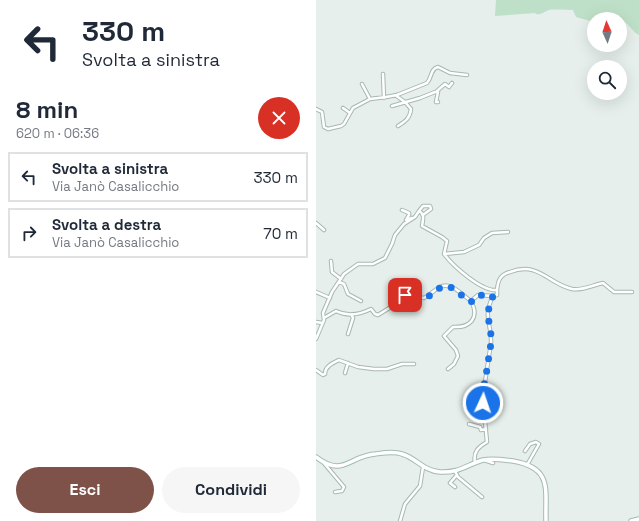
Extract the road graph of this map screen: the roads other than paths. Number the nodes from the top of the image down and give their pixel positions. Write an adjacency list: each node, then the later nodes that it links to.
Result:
1 (383, 74): 8 (street)
2 (467, 75): 6 (street)
3 (452, 83): 5 (street)
4 (362, 84): 7 (street)
5 (437, 92): 9 (street); 10 (street)
6 (395, 95): 8 (street); 9 (street)
7 (370, 98): 8 (street); 14 (street)
8 (384, 98)
9 (405, 102): 11 (street); 15 (street)
10 (438, 102)
11 (392, 106)
12 (343, 108): 14 (street)
13 (316, 109): 14 (street)
14 (350, 113)
15 (398, 126)
16 (402, 210): 19 (street)
17 (418, 212): 18 (street); 18 (street); 19 (street)
18 (423, 215): 23 (street)
19 (413, 218): 25 (street)
20 (316, 223): 21 (street)
21 (324, 230)
22 (508, 232): 23 (street)
23 (444, 254): 26 (street)
24 (331, 262): 25 (street)
25 (340, 281): 30 (street); 31 (street)
26 (497, 290): 28 (street); 29 (street)
27 (316, 292): 30 (street)
28 (632, 292)
29 (493, 296): 32 (street); 45 (street)
30 (330, 298): 34 (street)
31 (361, 301)
32 (471, 302): 33 (street); 41 (street)
33 (352, 316): 34 (street); 37 (street)
34 (324, 318): 36 (street)
35 (316, 322): 36 (street)
36 (322, 323): 38 (street)
37 (348, 334)
38 (316, 339)
39 (348, 363): 40 (street); 42 (street); 43 (street)
40 (414, 364)
41 (448, 369)
42 (316, 370)
43 (344, 373)
44 (469, 424): 45 (street)
45 (486, 428): 50 (street)
46 (525, 452): 52 (street)
47 (316, 457): 49 (main road)
48 (484, 460): 50 (main road); 51 (street); 52 (main road)
49 (322, 462): 53 (main road); 56 (street)
50 (475, 463): 54 (main road)
51 (493, 463)
52 (527, 465): 60 (main road)
53 (423, 467): 54 (main road); 59 (street)
54 (456, 473): 55 (street); 57 (street)
55 (455, 487)
56 (335, 492)
57 (482, 497)
58 (639, 520): 61 (main road)
59 (400, 521)
60 (546, 521)
61 (631, 521)

